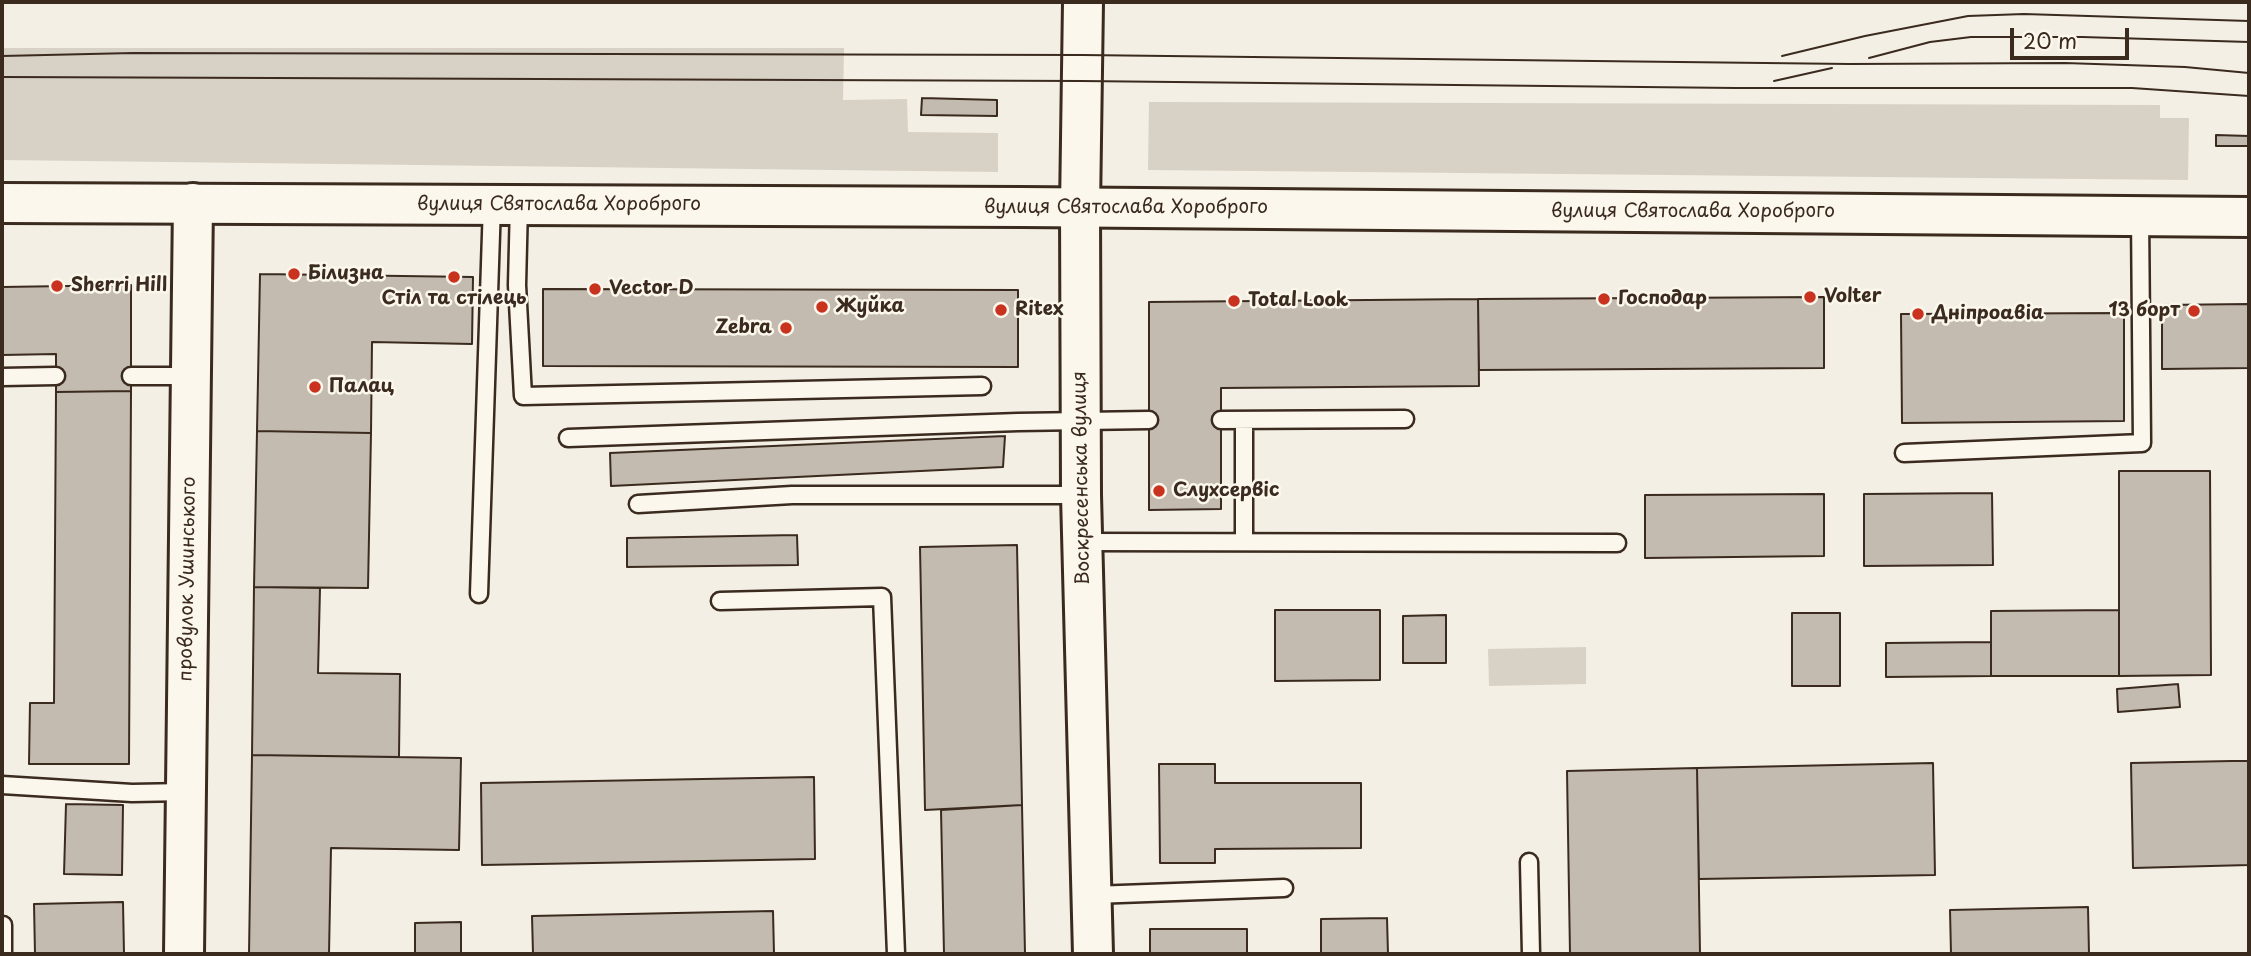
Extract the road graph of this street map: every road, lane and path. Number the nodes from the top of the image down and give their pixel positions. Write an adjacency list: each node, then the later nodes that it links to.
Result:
1 (1083, 2): 5 (main road, Воскресенська вулиця)
2 (2, 203): 3 (main road, вулиця Святослава Хороброго)
3 (192, 203): 4 (main road, вулиця Святослава Хороброго); 10 (main road, провулок Ушинського)
4 (505, 204): 5 (main road, вулиця Святослава Хороброго); 12 (lane); 25 (lane)
5 (1080, 208): 6 (main road, вулиця Святослава Хороброго); 17 (main road, Воскресенська вулиця)
6 (2140, 214): 7 (main road, вулиця Святослава Хороброго); 19 (lane)
7 (2249, 217)
8 (56, 376): 11 (lane)
9 (131, 376): 10 (lane)
10 (191, 376): 28 (main road, провулок Ушинського)
11 (2, 377)
12 (982, 386)
13 (1405, 419): 16 (lane)
14 (1149, 420): 17 (lane)
15 (1221, 420): 16 (lane)
16 (1244, 420): 22 (lane)
17 (1080, 421): 18 (lane); 20 (main road, Воскресенська вулиця)
18 (568, 438)
19 (1905, 453)
20 (1082, 495): 21 (lane); 23 (main road, Воскресенська вулиця)
21 (638, 504)
22 (1244, 541): 23 (lane); 24 (lane)
23 (1083, 542): 31 (main road, Воскресенська вулиця)
24 (1618, 543)
25 (479, 594)
26 (720, 601): 35 (lane)
27 (2, 785): 28 (lane)
28 (186, 792): 34 (main road, провулок Ушинського)
29 (1530, 862): 37 (lane)
30 (1284, 888): 31 (lane)
31 (1093, 895): 36 (main road, Воскресенська вулиця)
32 (4, 925): 33 (lane)
33 (3, 954)
34 (184, 954)
35 (896, 954)
36 (1093, 954)
37 (1531, 954)

